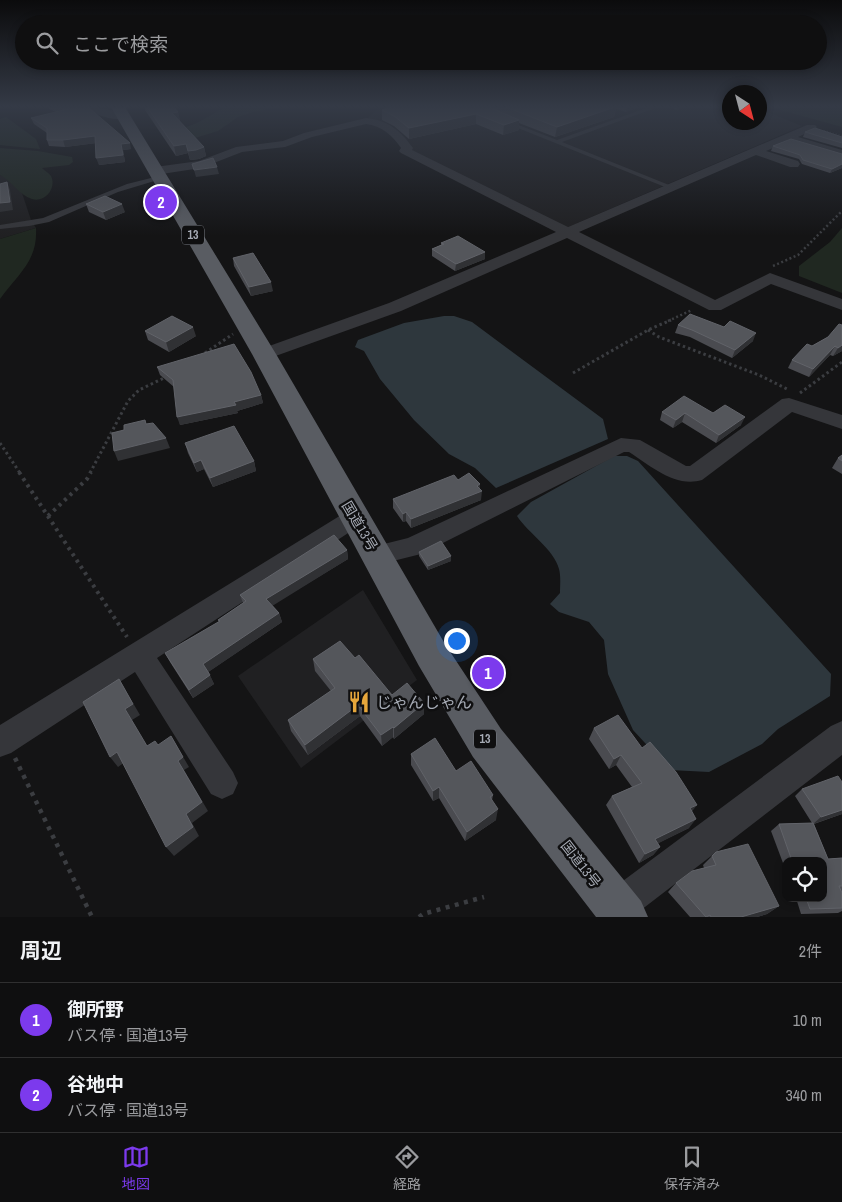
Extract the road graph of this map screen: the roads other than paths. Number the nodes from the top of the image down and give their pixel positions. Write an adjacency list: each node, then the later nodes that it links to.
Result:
1 (143, 150): 10 (highway, 国道13号 / 13)
2 (239, 150): 10 (street)
3 (406, 150): 13 (street)
4 (576, 150): 11 (lane)
5 (759, 150): 7 (street)
6 (829, 150): 8 (street)
7 (756, 151): 9 (street); 11 (street)
8 (842, 154)
9 (794, 164)
10 (157, 174): 12 (lane); 15 (highway, 国道13号 / 13)
11 (672, 188): 13 (street)
12 (0, 227)
13 (569, 232): 14 (street); 15 (street)
14 (842, 304)
15 (264, 354): 17 (highway, 国道13号 / 13)
16 (842, 422): 18 (street)
17 (354, 518): 18 (highway, 国道13号 / 13); 19 (street)
18 (377, 555): 23 (highway, 国道13号 / 13)
19 (139, 654): 21 (street); 22 (street)
20 (842, 736): 23 (street)
21 (3, 740)
22 (222, 783)
23 (620, 912)

